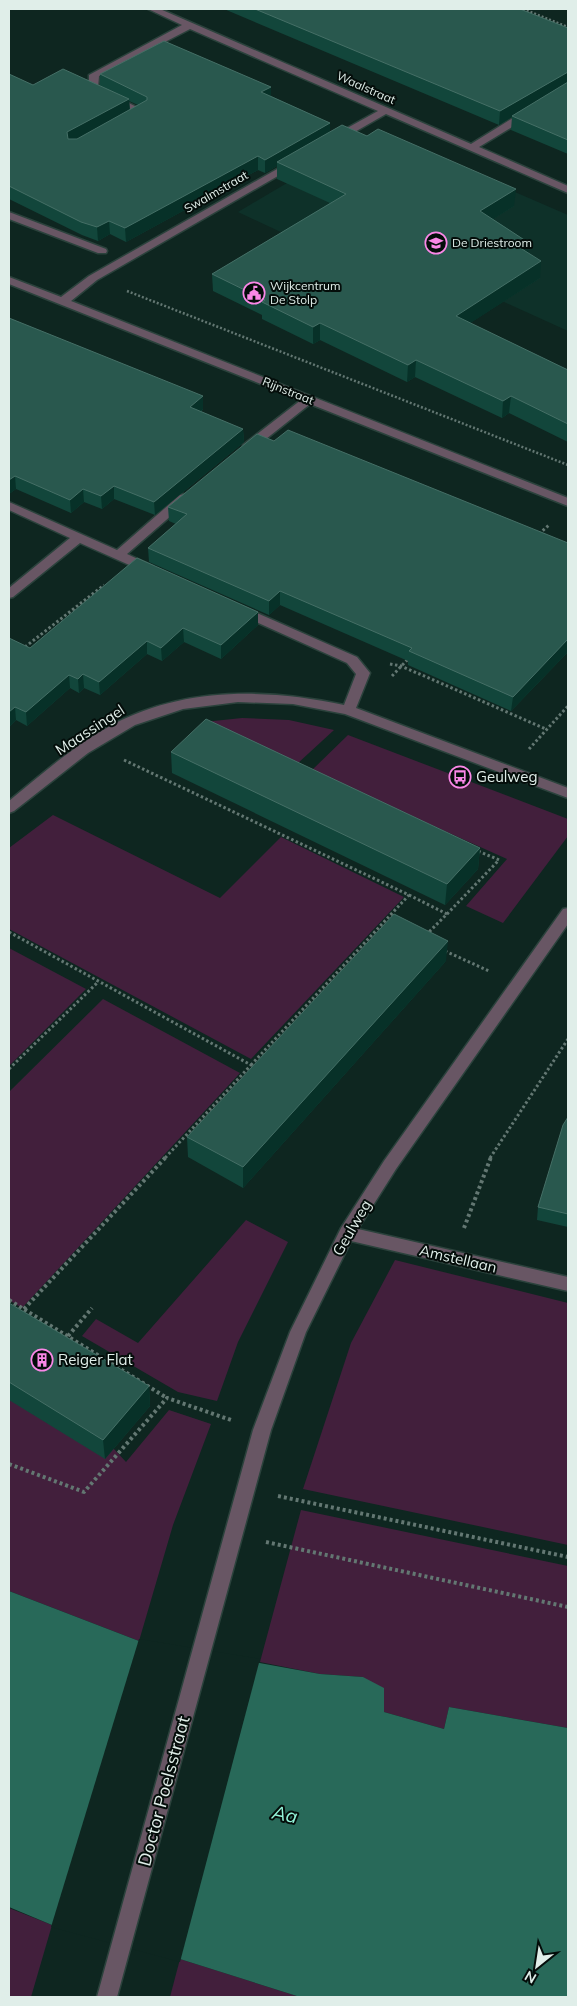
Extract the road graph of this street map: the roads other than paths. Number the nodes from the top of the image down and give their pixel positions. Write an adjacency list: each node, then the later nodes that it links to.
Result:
1 (153, 9): 2 (street, Waalstraat)
2 (190, 25): 4 (street, Waalstraat); 5 (street)
3 (535, 109): 7 (street)
4 (386, 110): 6 (street); 7 (street, Waalstraat)
5 (125, 121)
6 (329, 143)
7 (471, 148): 9 (street, Waalstraat)
8 (303, 157): 13 (street, Swalmstraat)
9 (568, 190)
10 (9, 215): 11 (street)
11 (102, 251)
12 (12, 284): 13 (street, Rijnstraat)
13 (63, 301): 14 (street, Rijnstraat)
14 (308, 399): 15 (street); 17 (street, Rijnstraat)
15 (239, 454)
16 (192, 491): 20 (street)
17 (568, 502)
18 (9, 506): 19 (street)
19 (79, 537): 20 (street); 22 (street)
20 (118, 555): 21 (street)
21 (160, 574)
22 (9, 594)
23 (230, 605): 24 (street)
24 (353, 712): 25 (street, Maassingel); 26 (street, Maassingel)
25 (568, 793)
26 (9, 808)
27 (568, 913): 28 (street, Geulweg)
28 (347, 1233): 29 (street, Amstellaan); 30 (street, Geulweg)
29 (568, 1284)
30 (220, 1584): 31 (street, Doctor Poelsstraat)
31 (107, 1997)

